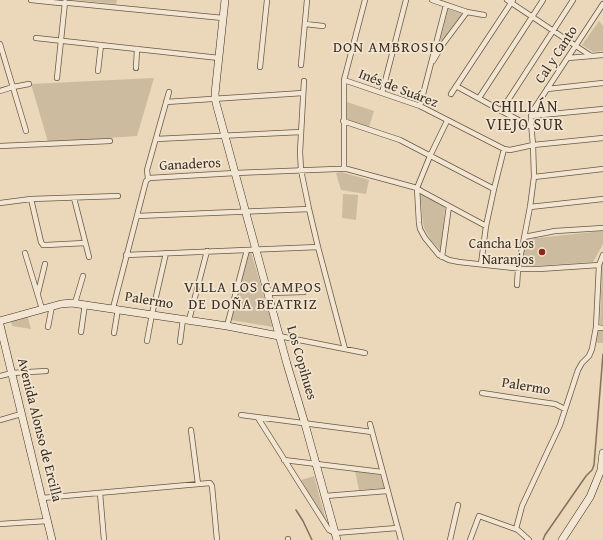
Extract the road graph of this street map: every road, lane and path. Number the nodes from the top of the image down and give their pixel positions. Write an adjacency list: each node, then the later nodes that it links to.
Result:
1 (31, 0): 10 (street)
2 (225, 0): 17 (street, Los Copihues)
3 (267, 0): 33 (street)
4 (307, 0): 18 (street)
5 (365, 0): 37 (street)
6 (406, 0): 47 (street)
7 (432, 0): 12 (street)
8 (543, 0): 16 (street)
9 (573, 0): 20 (street)
10 (65, 1): 17 (street); 22 (street)
11 (510, 1): 16 (street); 41 (street)
12 (446, 4): 14 (street); 32 (street)
13 (603, 4): 25 (street, Cal y Canto)
14 (467, 12): 15 (street); 32 (street)
15 (484, 15)
16 (532, 17): 20 (street); 50 (street)
17 (223, 18): 29 (street, Los Copihues)
18 (305, 24): 19 (street); 31 (street)
19 (323, 26)
20 (553, 31): 25 (street); 54 (street)
21 (36, 38): 22 (street)
22 (61, 41): 24 (street); 36 (street)
23 (0, 44): 42 (street)
24 (101, 45): 26 (street); 35 (street)
25 (576, 46): 28 (street); 30 (street, Cal y Canto)
26 (137, 49): 29 (street); 34 (street)
27 (603, 55): 28 (street)
28 (590, 56): 30 (street)
29 (219, 58): 49 (street, Los Copihues)
30 (568, 58): 43 (street, Cal y Canto)
31 (301, 65)
32 (430, 65): 52 (street)
33 (260, 67)
34 (136, 68)
35 (98, 71)
36 (57, 78)
37 (344, 80): 47 (street, Inés de Suárez); 56 (street)
38 (304, 81): 46 (street)
39 (603, 83): 43 (street)
40 (29, 84): 42 (street)
41 (456, 86): 48 (street); 50 (street)
42 (13, 87): 44 (street); 59 (street)
43 (547, 89): 55 (street, Cal y Canto)
44 (0, 91)
45 (169, 92): 51 (street)
46 (303, 93): 49 (street); 60 (street)
47 (382, 93): 52 (street, Inés de Suárez)
48 (451, 94)
49 (216, 98): 51 (street); 61 (street, Los Copihues)
50 (478, 98): 54 (street)
51 (166, 102): 63 (street)
52 (420, 106): 57 (street, Inés de Suárez)
53 (603, 108): 55 (street)
54 (501, 111): 58 (street)
55 (531, 116): 58 (street, Cal y Canto)
56 (343, 121): 68 (street); 69 (street)
57 (447, 121): 67 (street, Inés de Suárez); 68 (street)
58 (531, 127): 66 (street, Cal y Canto)
59 (26, 131)
60 (301, 132): 61 (street); 71 (street)
61 (225, 136): 63 (street); 72 (street, Los Copihues)
62 (603, 138): 66 (street, Inés de Suárez)
63 (156, 139): 74 (street)
64 (110, 141): 65 (street)
65 (0, 146)
66 (534, 146): 67 (street, Inés de Suárez); 73 (street, Cal y Canto)
67 (504, 149): 76 (street)
68 (430, 156): 75 (street); 76 (street)
69 (344, 169): 71 (street, Ganaderos); 75 (street, Ganaderos)
70 (603, 169): 73 (street)
71 (301, 170): 72 (street, Ganaderos); 84 (street)
72 (235, 174): 74 (street, Ganaderos); 85 (street, Los Copihues)
73 (534, 176): 83 (street, Cal y Canto)
74 (148, 179): 86 (street, Ganaderos)
75 (417, 188): 82 (street, Ganaderos); 100 (street)
76 (494, 189): 87 (street)
77 (118, 196): 78 (street)
78 (74, 198): 80 (street); 90 (street)
79 (603, 198): 83 (street)
80 (31, 199): 81 (street); 90 (street)
81 (0, 203)
82 (449, 206): 87 (street, Ganaderos); 100 (street)
83 (530, 207): 89 (street, Cal y Canto)
84 (309, 209): 85 (street); 91 (street)
85 (246, 212): 86 (street); 92 (street, Los Copihues)
86 (137, 216): 97 (street, Ganaderos)
87 (486, 226): 102 (street)
88 (603, 228): 89 (street)
89 (524, 237): 104 (street, Cal y Canto)
90 (85, 243): 99 (street)
91 (318, 247): 92 (street); 128 (street)
92 (256, 249): 93 (street); 109 (street, Los Copihues)
93 (248, 250): 94 (street); 119 (street)
94 (207, 251): 96 (street); 116 (street)
95 (25, 253): 108 (street)
96 (166, 253): 97 (street); 115 (street)
97 (126, 255): 113 (street, Ganaderos)
98 (603, 255): 103 (street)
99 (89, 257)
100 (442, 257): 102 (street)
101 (45, 264): 108 (street)
102 (481, 264): 104 (street)
103 (599, 265): 104 (street); 121 (street)
104 (518, 269): 106 (street, Cal y Canto)
105 (83, 276): 110 (street)
106 (517, 285)
107 (304, 292): 109 (street)
108 (38, 293): 114 (street)
109 (268, 293): 125 (street, Los Copihues)
110 (76, 303): 111 (street, Palermo); 112 (street, Palermo)
111 (85, 304): 113 (street, Palermo); 123 (street)
112 (52, 306): 114 (street, Palermo); 120 (street)
113 (115, 308): 115 (street, Palermo); 124 (street, Ganaderos)
114 (42, 309): 117 (street, Palermo)
115 (152, 314): 116 (street, Palermo); 126 (street)
116 (186, 319): 119 (street, Palermo); 127 (street)
117 (0, 321)
118 (0, 325): 131 (street, Avenida Alonso de Ercilla)
119 (227, 326): 125 (street, Palermo)
120 (48, 327)
121 (596, 327): 122 (street); 134 (street)
122 (603, 328)
123 (81, 332)
124 (114, 333)
125 (280, 336): 128 (street, Palermo); 139 (street, Los Copihues)
126 (147, 341)
127 (180, 342)
128 (345, 349): 129 (street, Palermo)
129 (365, 353)
130 (46, 371): 131 (street)
131 (12, 373): 132 (street); 135 (street, Avenida Alonso de Ercilla)
132 (0, 376)
133 (482, 393): 134 (street, Palermo)
134 (565, 409): 156 (street)
135 (22, 414): 138 (street); 151 (street, Avenida Alonso de Ercilla)
136 (240, 415): 137 (street)
137 (258, 418): 139 (street); 144 (street)
138 (0, 420)
139 (305, 424): 142 (street); 145 (street, Los Copihues)
140 (370, 424): 142 (street)
141 (191, 430): 147 (street)
142 (372, 432): 146 (street)
143 (603, 453): 165 (street)
144 (284, 460): 145 (street); 157 (street)
145 (316, 464): 146 (street); 150 (street, Los Copihues)
146 (382, 472): 148 (street)
147 (198, 484): 149 (street); 160 (street)
148 (387, 491): 150 (street); 155 (street)
149 (100, 493): 151 (street); 159 (street)
150 (325, 496): 157 (street, Los Copihues)
151 (42, 498): 153 (street, Avenida Alonso de Ercilla)
152 (458, 505): 162 (street)
153 (48, 521): 154 (street); 158 (street, Avenida Alonso de Ercilla)
154 (0, 524)
155 (397, 528): 157 (street); 161 (street)
156 (516, 529): 163 (street); 164 (street)
157 (336, 536)
158 (52, 540)
159 (104, 540)
160 (217, 540)
161 (401, 540)
162 (450, 540)
163 (470, 540)
164 (529, 540)
165 (562, 540)

